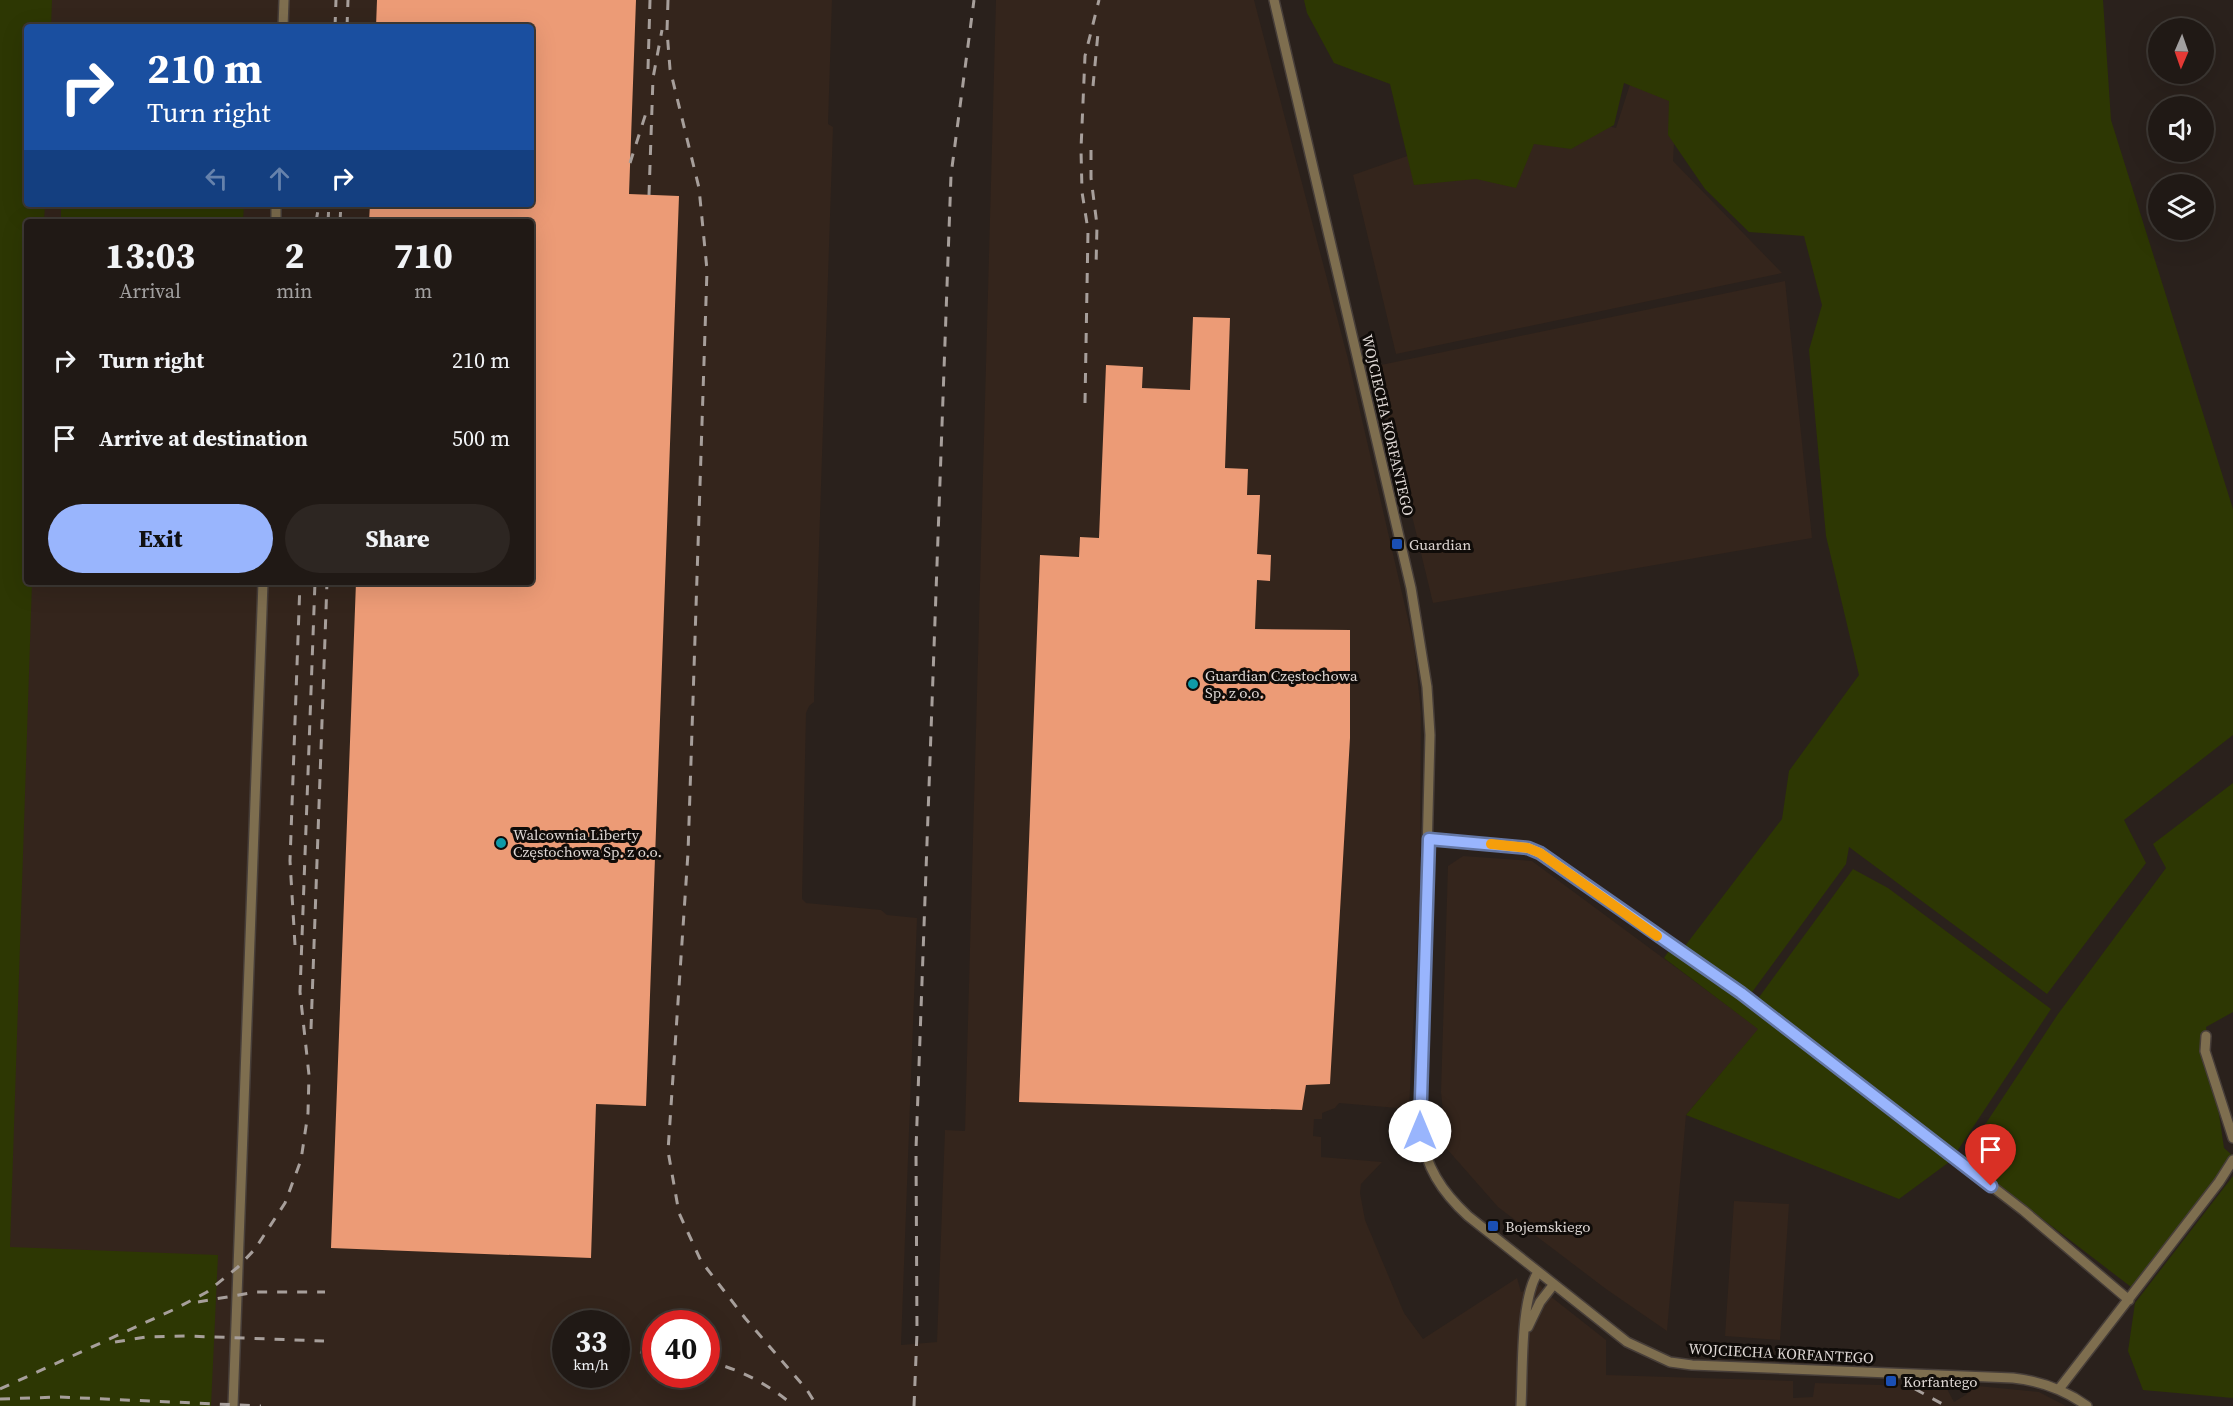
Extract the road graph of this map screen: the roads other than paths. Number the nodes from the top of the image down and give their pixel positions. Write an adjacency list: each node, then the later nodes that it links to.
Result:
1 (284, 0): 3 (street)
2 (1274, 0): 5 (street, WOJCIECHA KORFANTEGO)
3 (283, 24)
4 (263, 585): 14 (street)
5 (1429, 839): 9 (street, WOJCIECHA KORFANTEGO); 11 (street)
6 (2206, 1036): 7 (street)
7 (2233, 1138)
8 (2233, 1160): 11 (street)
9 (1538, 1272): 10 (street, WOJCIECHA KORFANTEGO); 12 (street)
10 (1554, 1284): 12 (street); 13 (street, WOJCIECHA KORFANTEGO)
11 (2129, 1300): 13 (street)
12 (1525, 1338): 15 (street)
13 (2060, 1389): 16 (street, WOJCIECHA KORFANTEGO)
14 (233, 1406)
15 (1521, 1406)
16 (2087, 1406)

